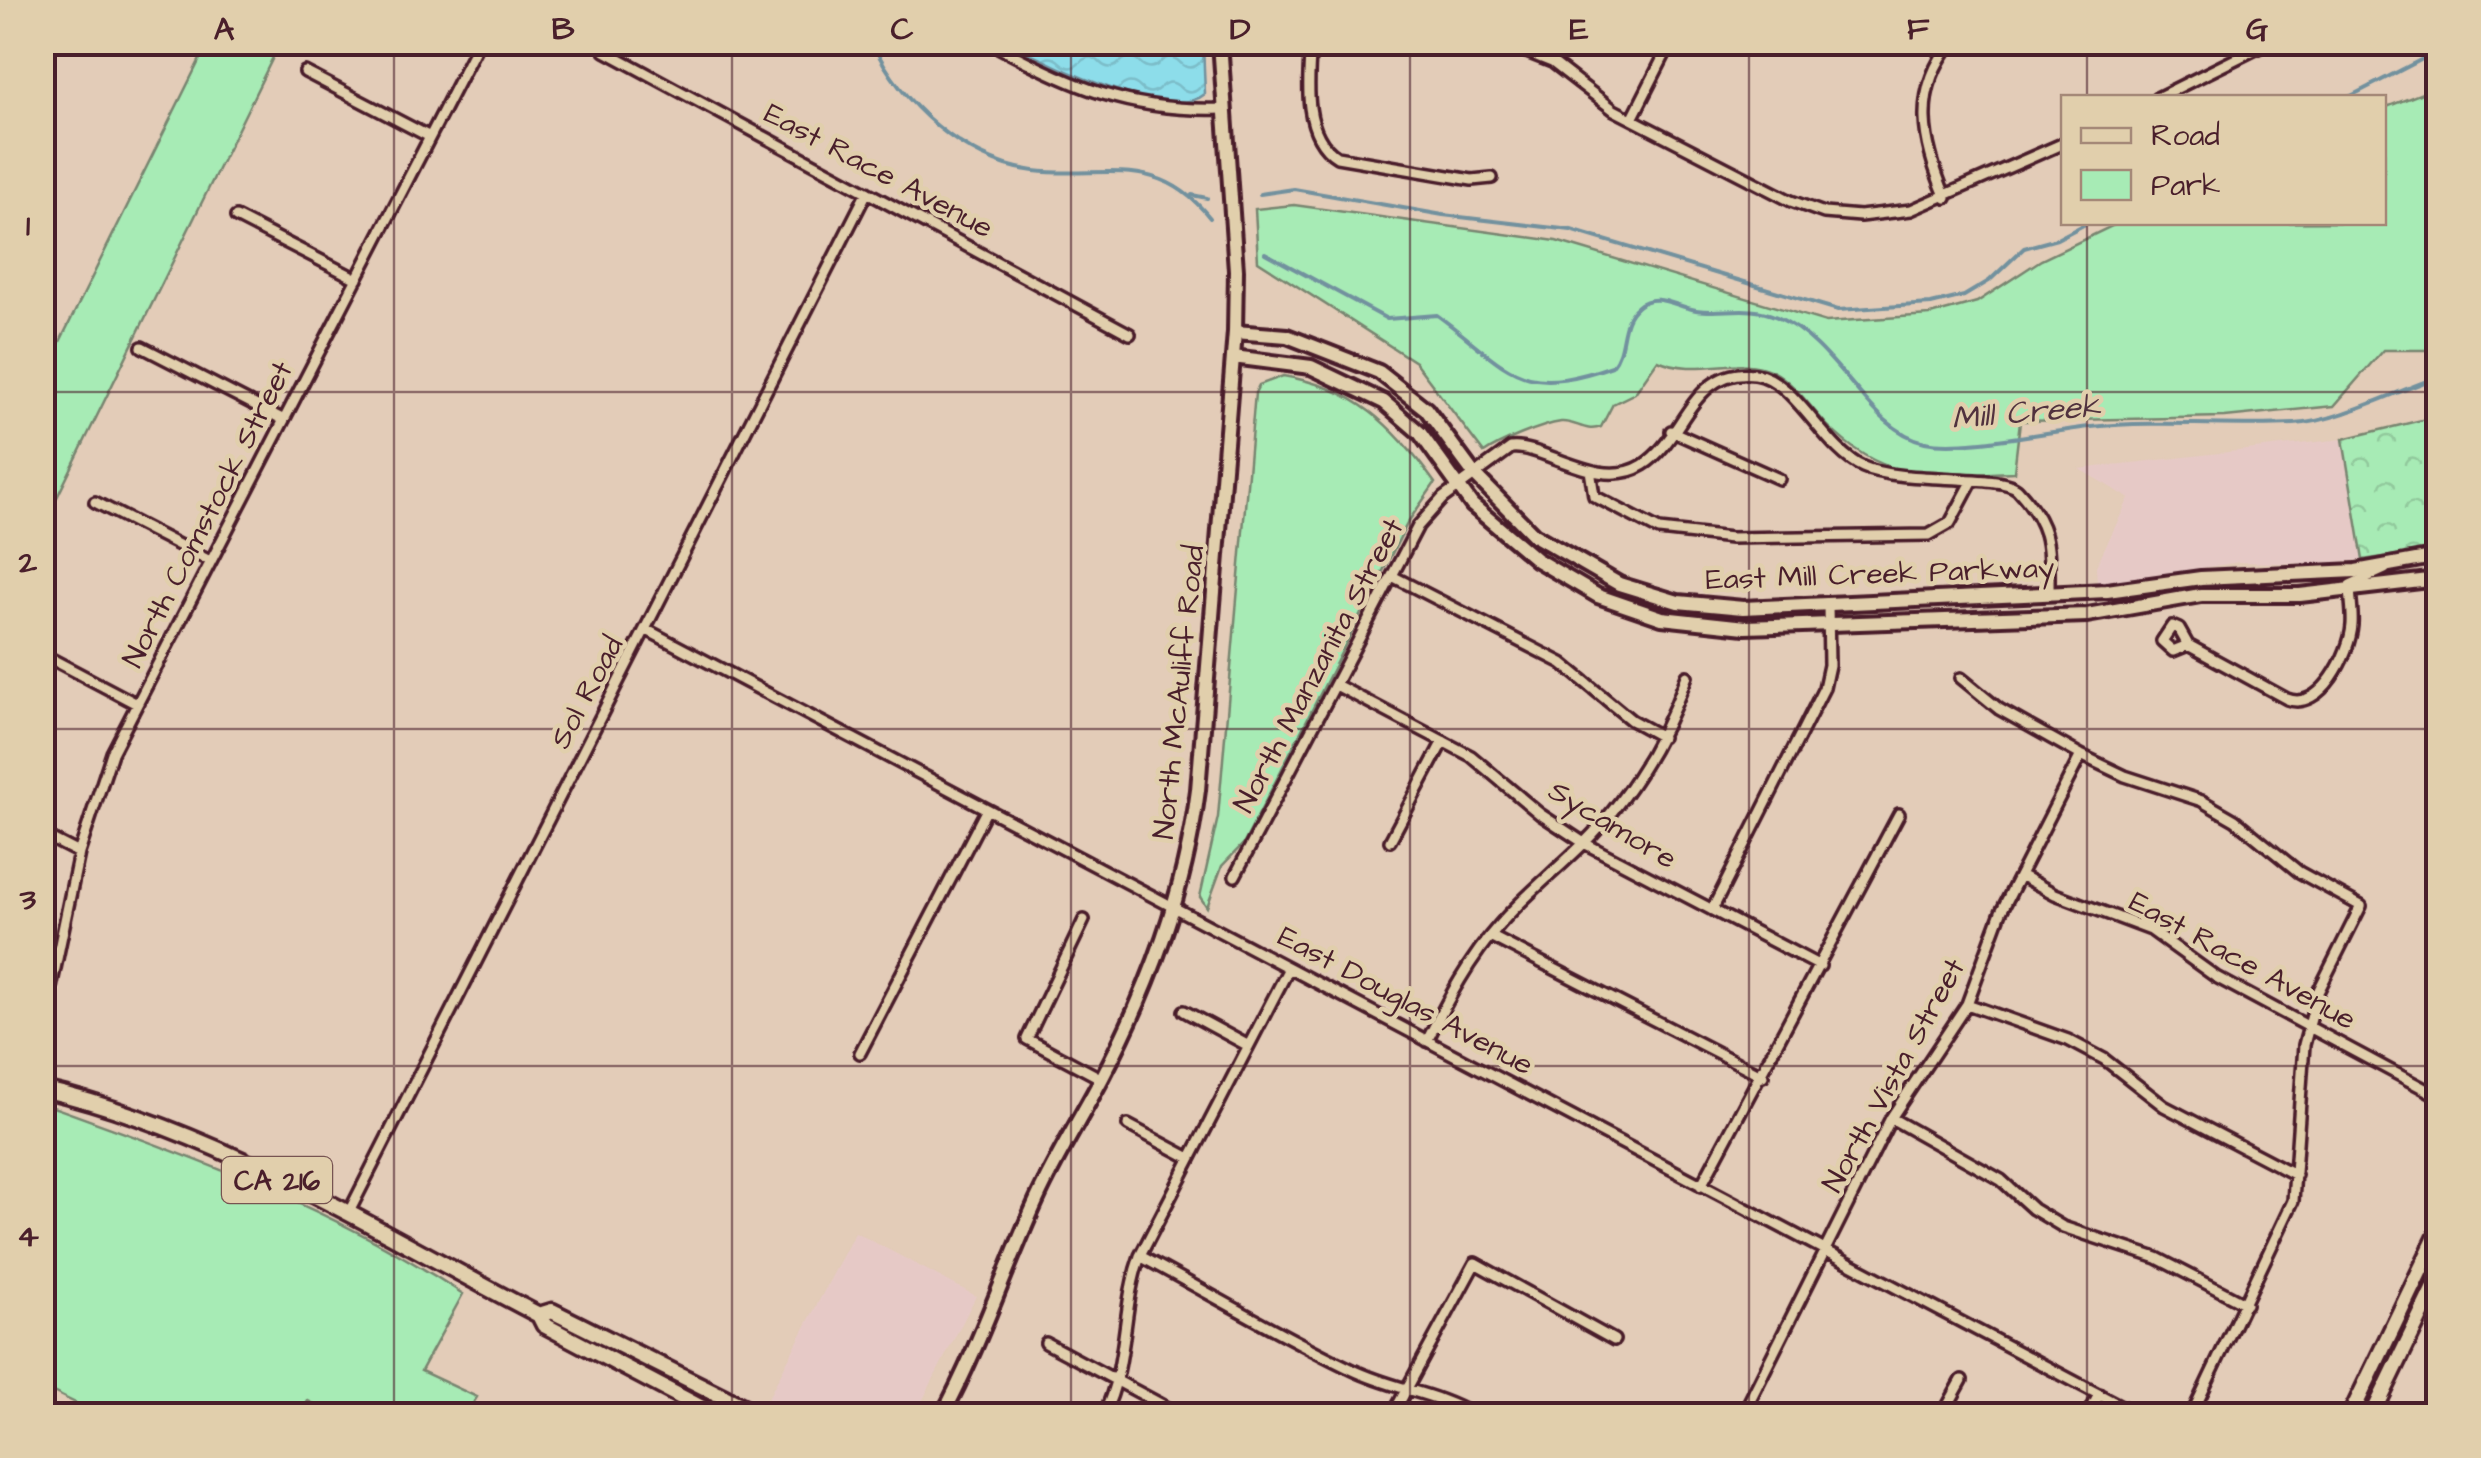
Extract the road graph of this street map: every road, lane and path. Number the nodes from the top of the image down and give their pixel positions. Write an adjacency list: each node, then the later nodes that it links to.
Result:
1 (479, 42): 15 (street, North Comstock Street)
2 (989, 42): 13 (street)
3 (1220, 42): 13 (street, North McAuliff Road)
4 (1311, 42): 17 (street)
5 (1500, 42): 14 (street)
6 (1671, 42): 14 (street)
7 (1952, 42): 19 (street)
8 (2270, 42): 9 (street)
9 (2250, 46): 12 (street)
10 (605, 51): 18 (street, East Race Avenue)
11 (305, 72): 15 (street)
12 (2162, 95)
13 (1222, 109): 22 (street, North McAuliff Road)
14 (1632, 119): 19 (street)
15 (430, 137): 21 (street, North Comstock Street)
16 (2061, 144): 19 (street)
17 (1492, 178)
18 (867, 192): 23 (street, East Race Avenue); 43 (street, Sol Road)
19 (1946, 198)
20 (236, 217): 21 (street)
21 (356, 279): 26 (street, North Comstock Street)
22 (1235, 332): 25 (street, North McAuliff Road); 29 (street, East Mill Creek Parkway)
23 (1130, 334)
24 (142, 348): 26 (street)
25 (1233, 357): 32 (street, East Mill Creek Parkway); 61 (street, North McAuliff Road)
26 (284, 420): 35 (street, North Comstock Street)
27 (1671, 431): 28 (street); 30 (street); 31 (street)
28 (1590, 470): 29 (street, North Manzanita Street); 31 (street)
29 (1474, 474): 32 (street, North Manzanita Street); 41 (street, East Mill Creek Parkway)
30 (1778, 480)
31 (1973, 480): 40 (street)
32 (1458, 487): 37 (street, North Manzanita Street); 42 (street, East Mill Creek Parkway)
33 (94, 502): 35 (street)
34 (2438, 556): 36 (street, East Mill Creek Parkway)
35 (210, 561): 49 (street, North Comstock Street)
36 (2392, 566): 39 (street); 40 (street, East Mill Creek Parkway)
37 (1392, 576): 48 (street, North Manzanita Street); 50 (street)
38 (2438, 579): 39 (street, East Mill Creek Parkway)
39 (2350, 591): 42 (street, East Mill Creek Parkway); 44 (street)
40 (2048, 594): 41 (street, East Mill Creek Parkway)
41 (1828, 606): 42 (street)
42 (1828, 626): 62 (street)
43 (647, 630): 53 (street, East Douglas Avenue); 84 (street, Sol Road)
44 (2188, 645)
45 (42, 654): 49 (street)
46 (1687, 676): 50 (street)
47 (1961, 678): 52 (street)
48 (1336, 686): 51 (street, Sycamore); 60 (street, North Manzanita Street)
49 (138, 704): 58 (street, North Comstock Street)
50 (1662, 737): 57 (street)
51 (1443, 741): 56 (street); 57 (street, Sycamore)
52 (2080, 755): 59 (street, North Vista Street); 70 (street)
53 (988, 809): 61 (street, East Douglas Avenue); 74 (street)
54 (1899, 814): 65 (street)
55 (42, 834): 58 (street)
56 (1390, 841)
57 (1584, 843): 62 (street, Sycamore); 64 (street)
58 (79, 853): 67 (street, North Comstock Street)
59 (2020, 875): 68 (street, North Vista Street); 70 (street, East Race Avenue)
60 (1236, 876)
61 (1174, 906): 66 (street, East Douglas Avenue); 76 (street, North McAuliff Road)
62 (1712, 910): 65 (street, Sycamore)
63 (1084, 920): 76 (street)
64 (1490, 936): 72 (street); 75 (street)
65 (1820, 966): 75 (street)
66 (1289, 968): 72 (street, East Douglas Avenue); 73 (street)
67 (47, 978): 71 (street, North Comstock Street)
68 (1966, 1004): 79 (street, North Vista Street); 82 (street)
69 (1184, 1011): 73 (street)
70 (2308, 1027): 78 (street, East Race Avenue); 82 (street)
71 (42, 1031)
72 (1426, 1041): 83 (street, East Douglas Avenue)
73 (1248, 1045): 81 (street)
74 (860, 1053)
75 (1763, 1076): 83 (street)
76 (1102, 1079): 99 (street, North McAuliff Road)
77 (42, 1090): 84 (main road, CA 216)
78 (2438, 1096)
79 (1892, 1118): 86 (street, North Vista Street); 89 (street)
80 (1128, 1125): 81 (street)
81 (1190, 1158): 87 (street)
82 (2296, 1175): 89 (street)
83 (1702, 1186): 86 (street, East Douglas Avenue)
84 (348, 1214): 90 (main road, CA 216)
85 (2438, 1233): 109 (main road)
86 (1826, 1251): 96 (street, East Douglas Avenue); 104 (street, North Vista Street)
87 (1140, 1256): 94 (street); 95 (street)
88 (2438, 1279): 110 (main road)
89 (2246, 1304): 108 (street)
90 (540, 1315): 97 (main road, CA 216); 98 (main road, CA 216)
91 (1614, 1340): 95 (street)
92 (1046, 1343): 94 (street)
93 (1962, 1380): 105 (street)
94 (1117, 1382): 100 (street); 101 (street)
95 (1406, 1392): 102 (street); 103 (street)
96 (2099, 1394): 106 (street); 107 (street, East Douglas Avenue)
97 (717, 1416)
98 (762, 1416)
99 (942, 1416)
100 (1103, 1416)
101 (1183, 1416)
102 (1392, 1416)
103 (1475, 1416)
104 (1742, 1416)
105 (1942, 1416)
106 (2088, 1416)
107 (2140, 1416)
108 (2191, 1416)
109 (2350, 1416)
110 (2372, 1416)

